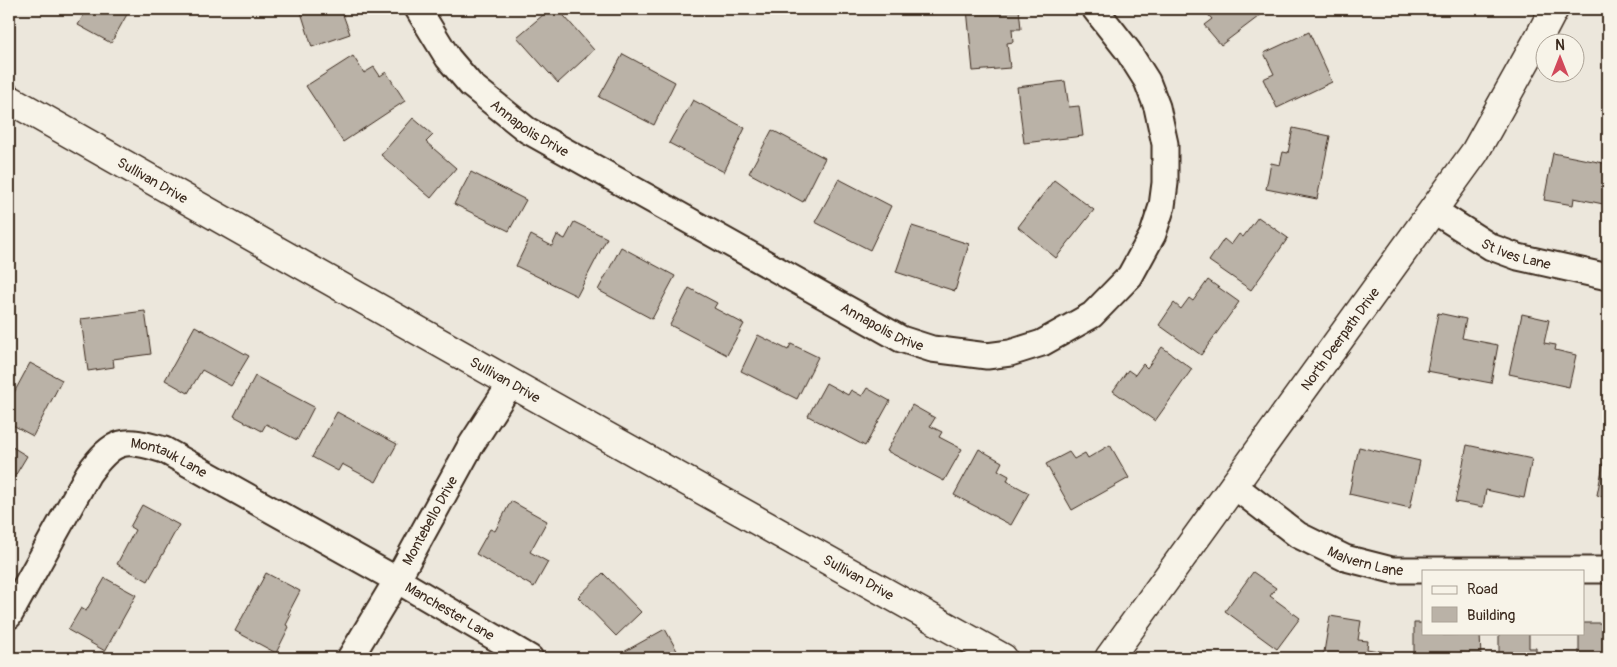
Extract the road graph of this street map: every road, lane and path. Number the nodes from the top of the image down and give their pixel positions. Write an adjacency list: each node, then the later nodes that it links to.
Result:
1 (418, 9): 2 (street, Annapolis Drive)
2 (1095, 9)
3 (1554, 9): 5 (street, North Deerpath Drive)
4 (9, 99): 7 (street, Sullivan Drive)
5 (1433, 210): 6 (street, St Ives Lane); 8 (street, North Deerpath Drive)
6 (1608, 278)
7 (511, 383): 10 (street, Montebello Drive); 14 (street, Sullivan Drive)
8 (1233, 485): 9 (street, Malvern Lane); 15 (street, North Deerpath Drive)
9 (1608, 570)
10 (397, 580): 11 (street, Montauk Lane); 12 (street, Montebello Drive); 13 (street, Manchester Lane)
11 (9, 616)
12 (350, 658)
13 (530, 658)
14 (1003, 658)
15 (1109, 658)

